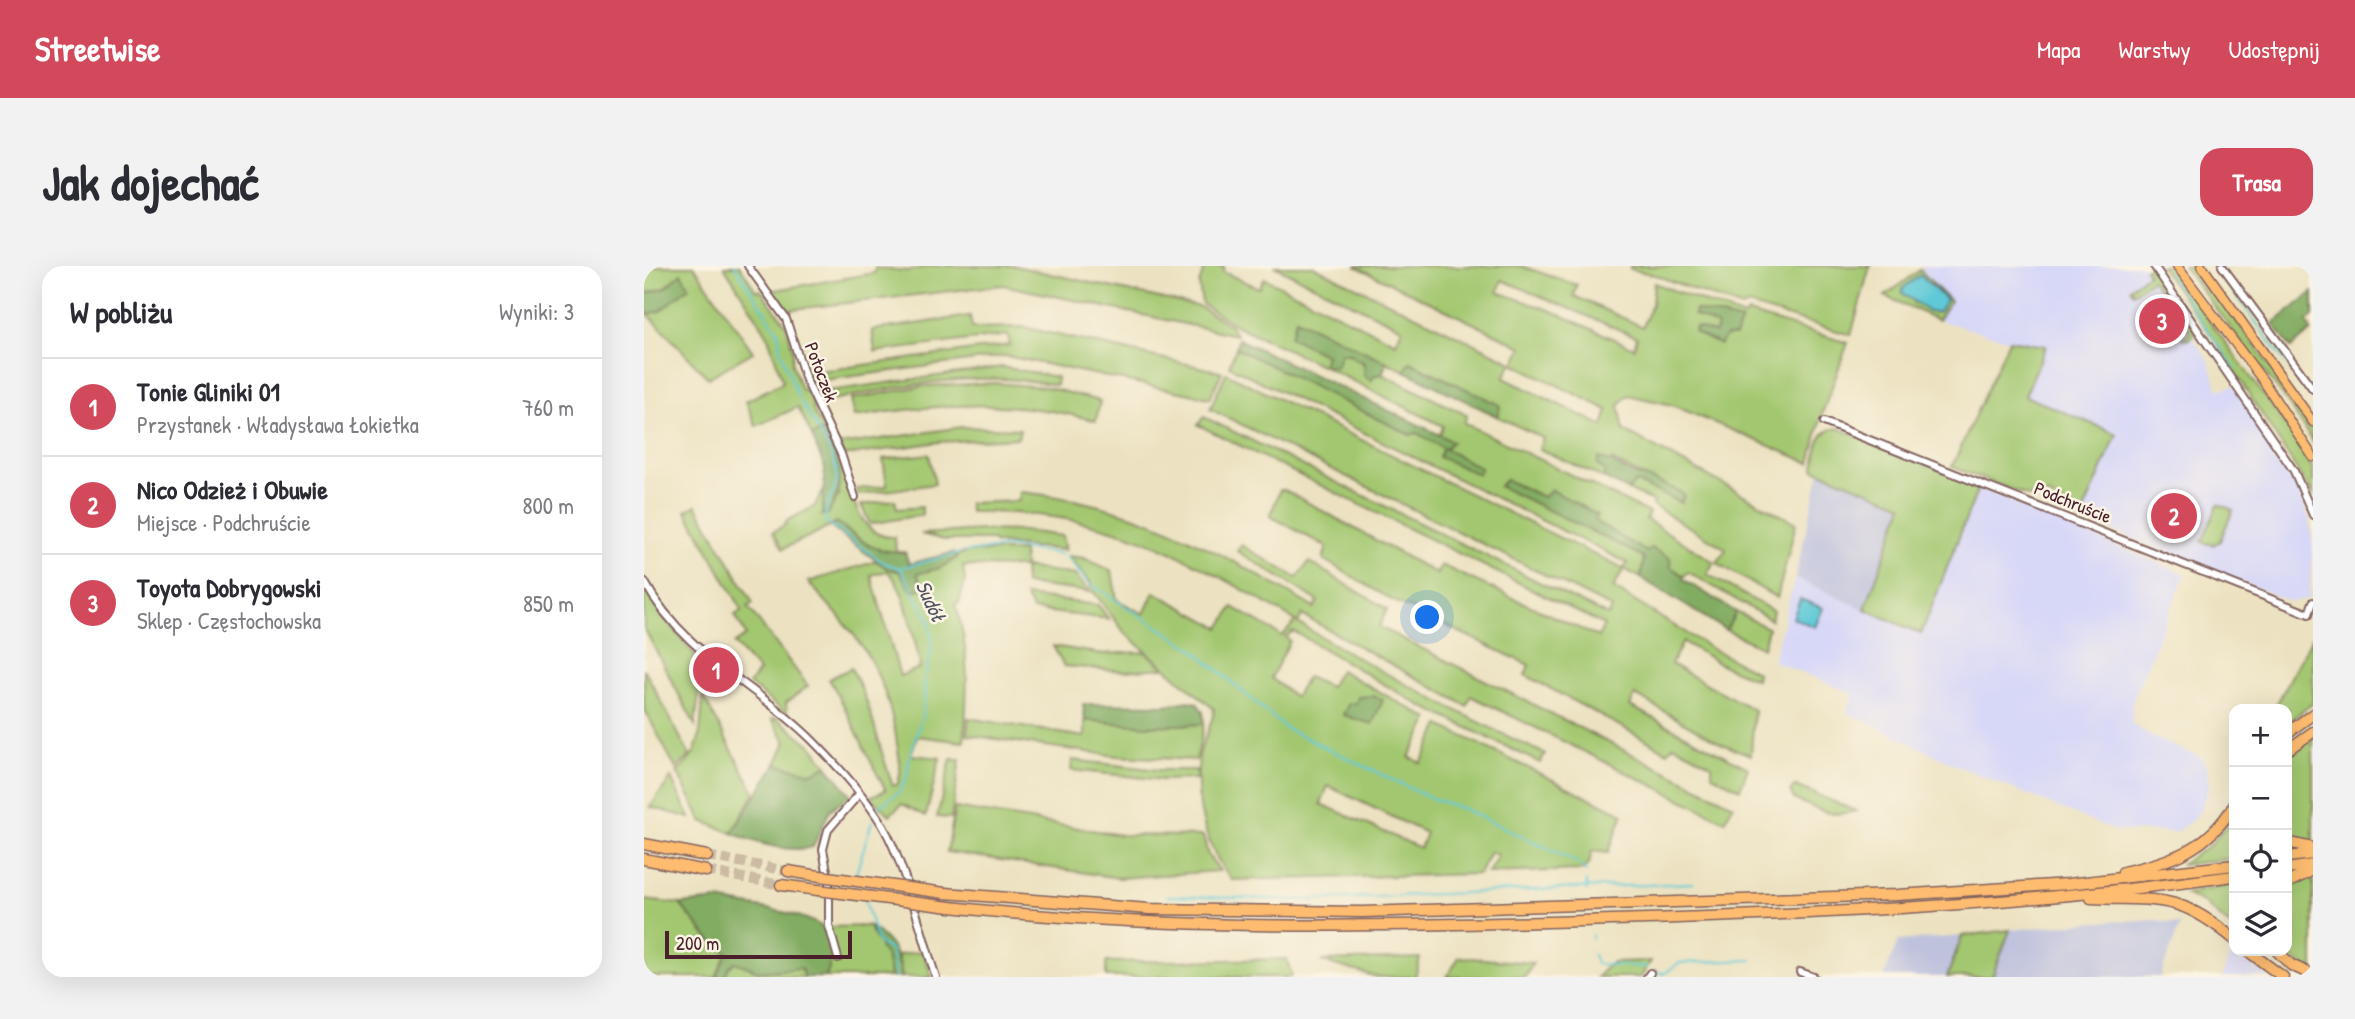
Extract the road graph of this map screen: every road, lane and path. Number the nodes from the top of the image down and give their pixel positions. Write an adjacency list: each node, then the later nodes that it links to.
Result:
1 (748, 266): 12 (street, Potoczek)
2 (2154, 266): 13 (street)
3 (2177, 266): 9 (main road)
4 (2202, 266): 8 (main road)
5 (2222, 266): 6 (street)
6 (2313, 389)
7 (1824, 422): 15 (street, Podchruście)
8 (2313, 422)
9 (2302, 438): 10 (street); 11 (main road)
10 (2313, 447)
11 (2313, 457)
12 (855, 497)
13 (2313, 515)
14 (644, 580): 20 (street)
15 (2313, 602)
16 (2313, 714): 17 (highway)
17 (2292, 729)
18 (2313, 732): 19 (highway)
19 (2292, 747)
20 (859, 794): 42 (street); 45 (street)
21 (2229, 812): 36 (highway)
22 (2292, 843): 24 (highway)
23 (644, 844): 26 (highway)
24 (2313, 848)
25 (2313, 854): 27 (highway)
26 (707, 856)
27 (2292, 856)
28 (644, 859): 32 (highway)
29 (2229, 866): 36 (highway)
30 (2313, 868): 31 (highway); 35 (highway)
31 (2292, 869)
32 (706, 871)
33 (788, 871): 36 (highway, bridge)
34 (2229, 877): 38 (highway)
35 (2292, 880)
36 (2068, 884)
37 (781, 885): 38 (highway, bridge)
38 (2066, 897): 39 (highway)
39 (2229, 935)
40 (2255, 956): 47 (highway)
41 (2282, 956): 44 (highway)
42 (838, 958)
43 (1800, 972): 46 (street)
44 (2313, 975)
45 (936, 977)
46 (1814, 977)
47 (2283, 977)

